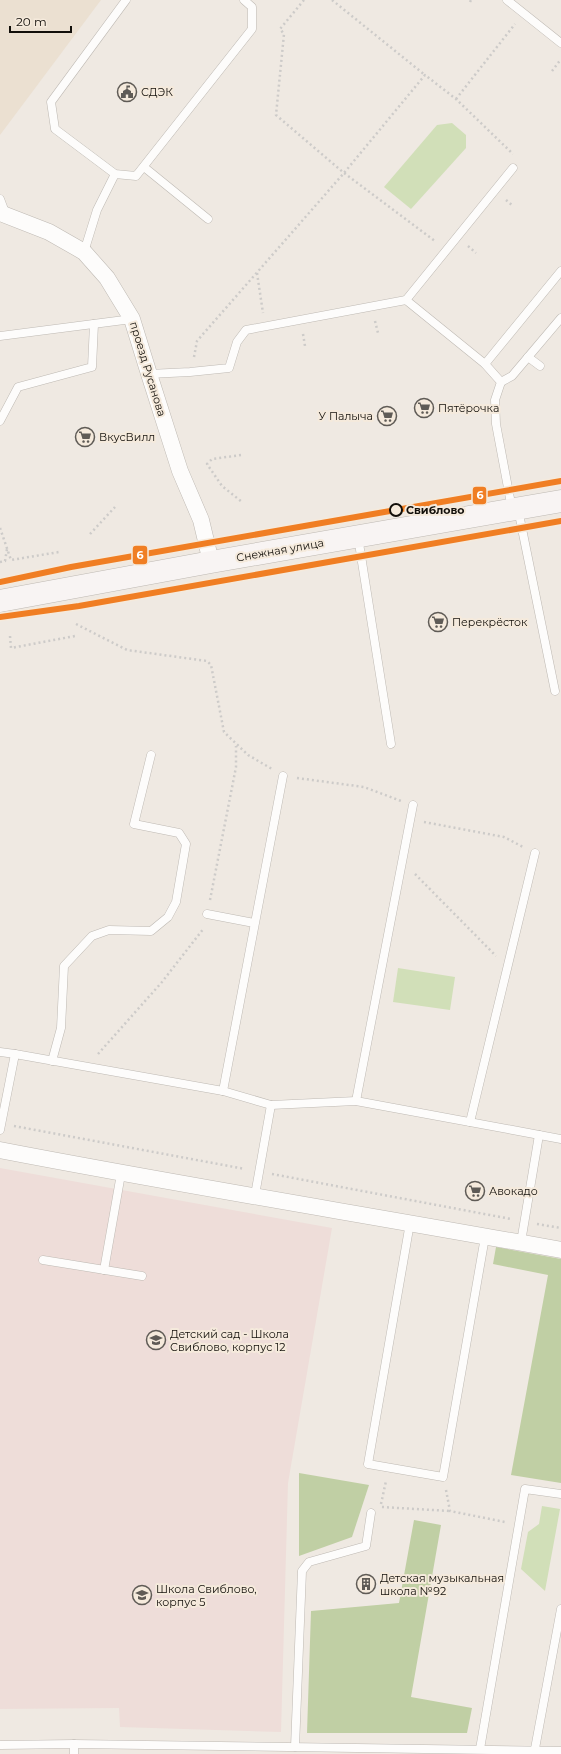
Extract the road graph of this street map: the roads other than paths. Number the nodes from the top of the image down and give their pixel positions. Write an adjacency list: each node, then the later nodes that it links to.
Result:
1 (126, 0): 7 (lane)
2 (244, 0): 5 (lane)
3 (508, 0): 4 (lane)
4 (561, 43)
5 (144, 167): 7 (lane); 10 (lane)
6 (513, 168): 13 (lane)
7 (115, 174): 11 (lane)
8 (0, 199): 9 (lane)
9 (2, 215): 11 (street, проезд Русанова)
10 (208, 219)
11 (84, 252): 15 (street, проезд Русанова)
12 (561, 271): 19 (lane)
13 (406, 300): 19 (lane); 21 (lane)
14 (561, 318): 18 (lane)
15 (132, 319): 16 (lane); 21 (street, проезд Русанова)
16 (94, 324): 17 (lane); 23 (lane)
17 (0, 336)
18 (528, 357): 20 (lane); 22 (lane)
19 (485, 364): 22 (lane)
20 (540, 366)
21 (149, 374): 27 (street, проезд Русанова)
22 (501, 382): 25 (lane)
23 (0, 421)
24 (561, 501): 25 (main road, Снежная улица)
25 (515, 509): 26 (main road, Снежная улица); 29 (lane)
26 (358, 537): 27 (main road, Снежная улица); 30 (lane)
27 (211, 562): 28 (main road, Снежная улица)
28 (0, 601)
29 (555, 691)
30 (391, 744)
31 (151, 755): 39 (lane)
32 (283, 776): 36 (lane)
33 (413, 805): 41 (lane)
34 (535, 853): 43 (lane)
35 (207, 914): 36 (lane)
36 (254, 923): 40 (lane)
37 (0, 1052): 38 (lane)
38 (15, 1054): 39 (lane); 44 (lane)
39 (52, 1061): 40 (lane)
40 (223, 1091): 42 (lane)
41 (356, 1101): 42 (lane); 43 (lane)
42 (271, 1105): 49 (lane)
43 (470, 1122): 45 (lane)
44 (1, 1127)
45 (539, 1135): 46 (lane); 52 (lane)
46 (561, 1140)
47 (0, 1150): 48 (street)
48 (122, 1174): 49 (street); 55 (lane)
49 (255, 1195): 50 (street)
50 (410, 1224): 51 (street); 51 (lane)
51 (485, 1237): 52 (street)
52 (521, 1242): 53 (street)
53 (561, 1250)
54 (43, 1260): 55 (lane)
55 (104, 1270): 56 (lane)
56 (142, 1276)
57 (561, 1494): 63 (lane)
58 (370, 1513): 62 (lane)
59 (561, 1609): 66 (lane)
60 (74, 1744): 61 (lane); 62 (lane); 67 (lane)
61 (0, 1745)
62 (295, 1747): 64 (lane)
63 (480, 1749): 64 (lane); 66 (lane)
64 (419, 1751)
65 (561, 1751): 66 (lane)
66 (534, 1752)
67 (74, 1754)

